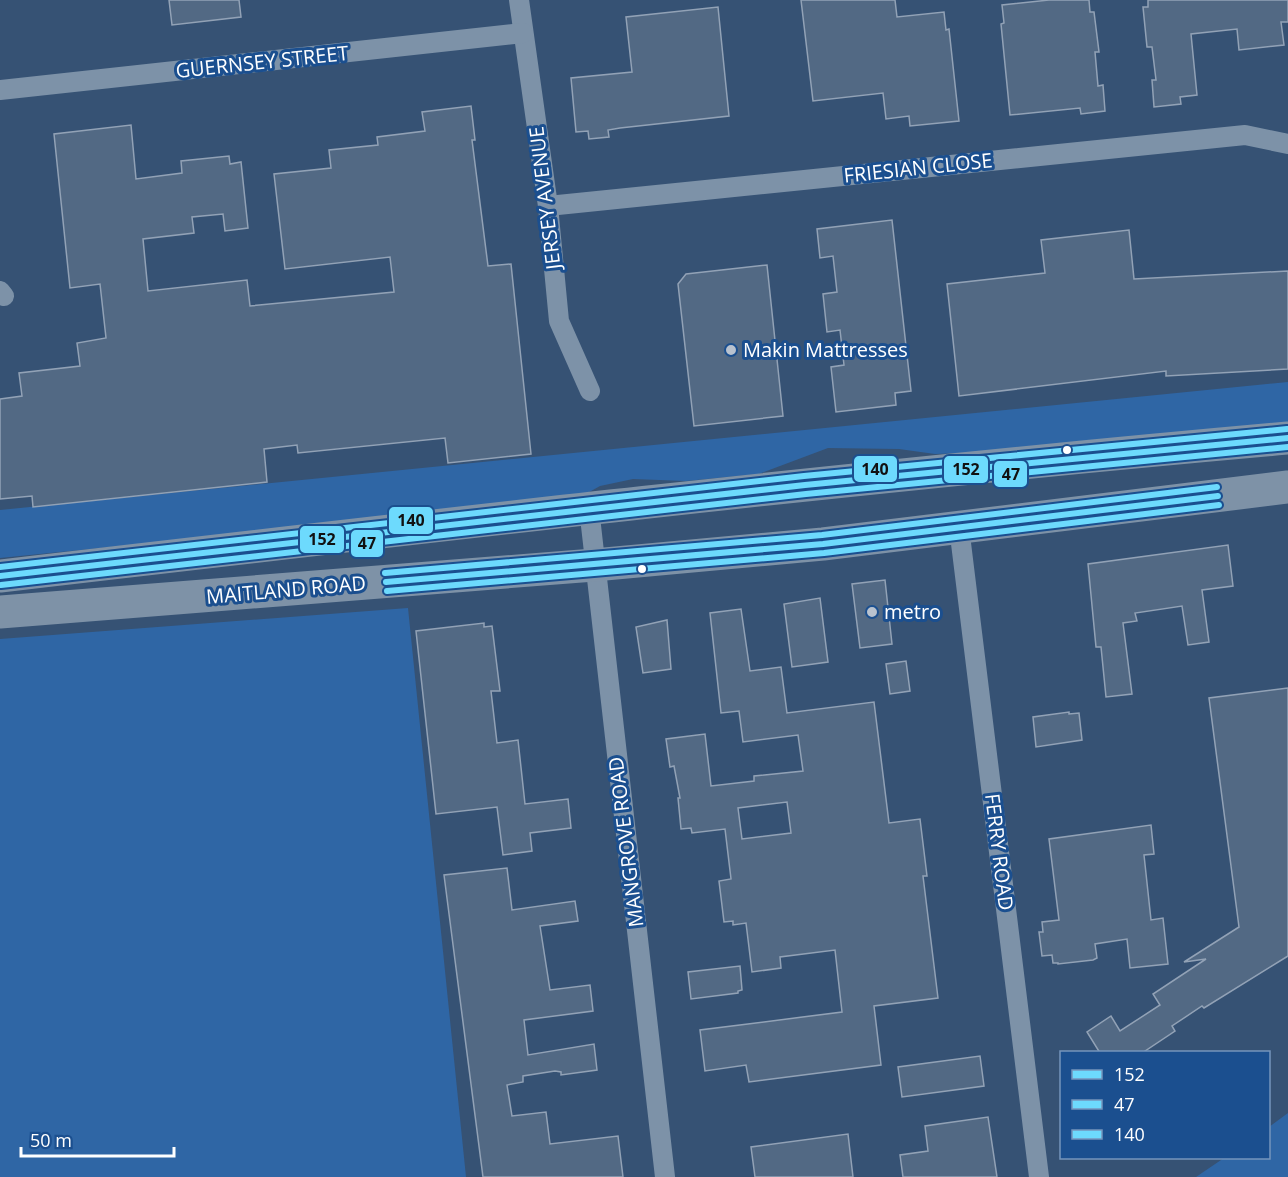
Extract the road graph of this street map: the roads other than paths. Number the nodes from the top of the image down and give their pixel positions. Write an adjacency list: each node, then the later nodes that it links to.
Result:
1 (519, 0): 2 (street, JERSEY AVENUE)
2 (523, 33): 3 (street, GUERNSEY STREET); 5 (street, JERSEY AVENUE)
3 (0, 90)
4 (1288, 144): 5 (street, FRIESIAN CLOSE)
5 (548, 206): 6 (street, JERSEY AVENUE)
6 (590, 391)
7 (1288, 438): 9 (highway)
8 (1288, 487): 10 (highway, MAITLAND ROAD)
9 (589, 508): 11 (street, MANGROVE ROAD); 12 (highway)
10 (959, 527): 11 (highway, MAITLAND ROAD); 15 (street, FERRY ROAD)
11 (594, 565): 13 (highway, MAITLAND ROAD); 14 (street, MANGROVE ROAD)
12 (0, 576)
13 (0, 612)
14 (665, 1177)
15 (1039, 1177)

